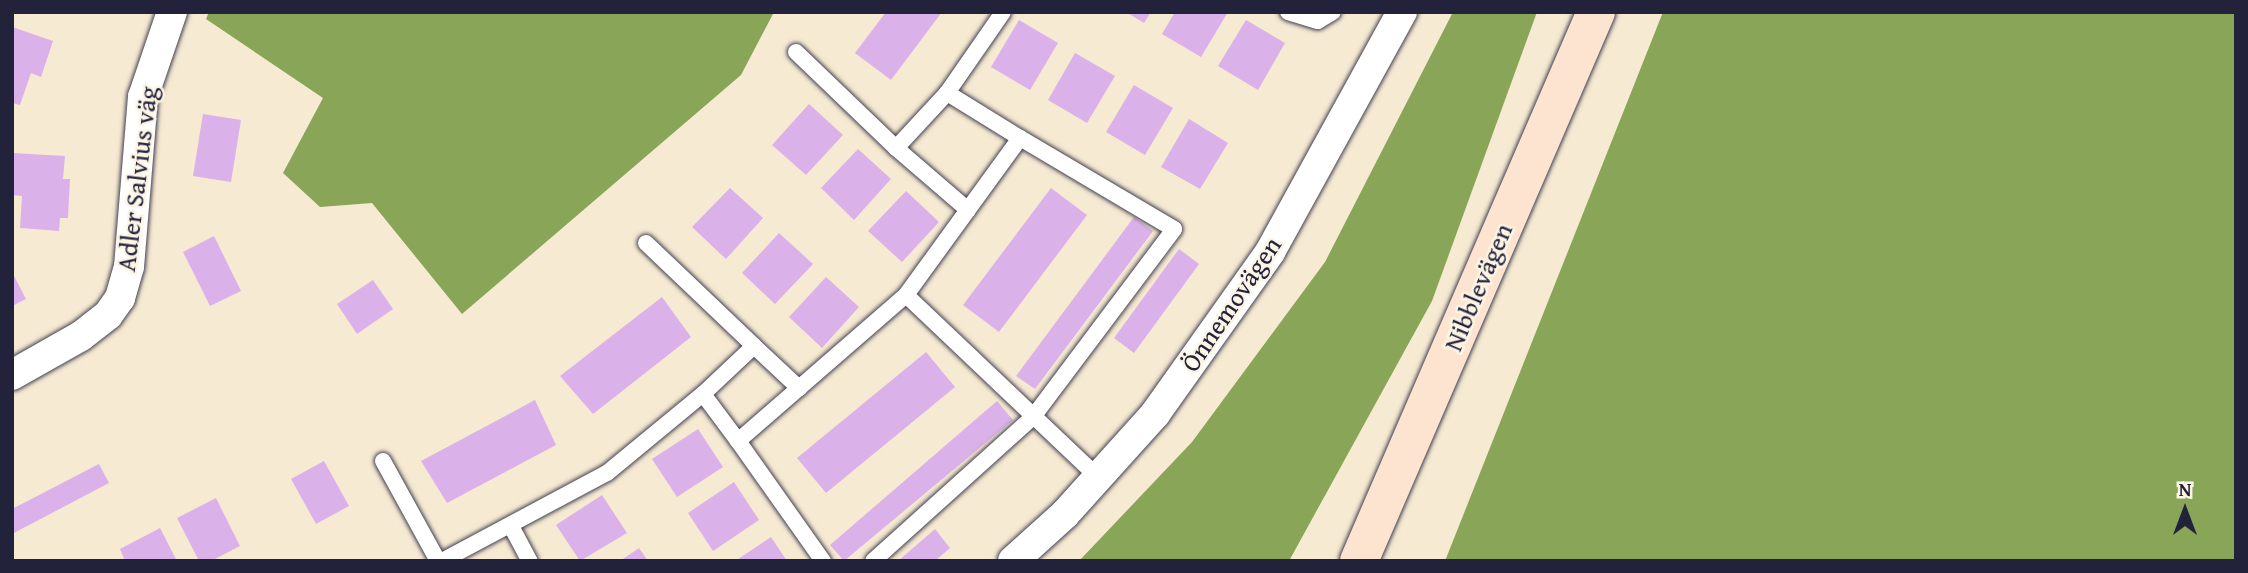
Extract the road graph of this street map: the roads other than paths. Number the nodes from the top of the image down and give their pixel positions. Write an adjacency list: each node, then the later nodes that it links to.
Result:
1 (172, 12): 15 (street, Adler Salvius väg)
2 (1003, 12): 8 (lane)
3 (1288, 12): 4 (lane)
4 (1333, 12)
5 (1402, 12): 21 (street, Önnemovägen)
6 (1596, 12): 28 (street, Nibblevägen)
7 (796, 52): 10 (lane)
8 (947, 93): 9 (lane); 10 (lane)
9 (1020, 138): 11 (lane); 18 (lane)
10 (896, 148): 11 (lane)
11 (968, 210): 13 (lane)
12 (646, 243): 14 (lane)
13 (906, 295): 16 (lane); 18 (lane)
14 (754, 346): 16 (lane); 17 (lane)
15 (12, 375)
16 (799, 388): 19 (lane)
17 (703, 394): 19 (lane); 22 (lane)
18 (1033, 417): 21 (lane); 26 (lane)
19 (738, 441): 25 (lane)
20 (383, 461): 23 (lane)
21 (1099, 478): 27 (street, Önnemovägen)
22 (511, 526): 23 (lane); 24 (lane)
23 (440, 561)
24 (530, 561)
25 (823, 561)
26 (873, 561)
27 (1013, 561)
28 (1359, 561)

